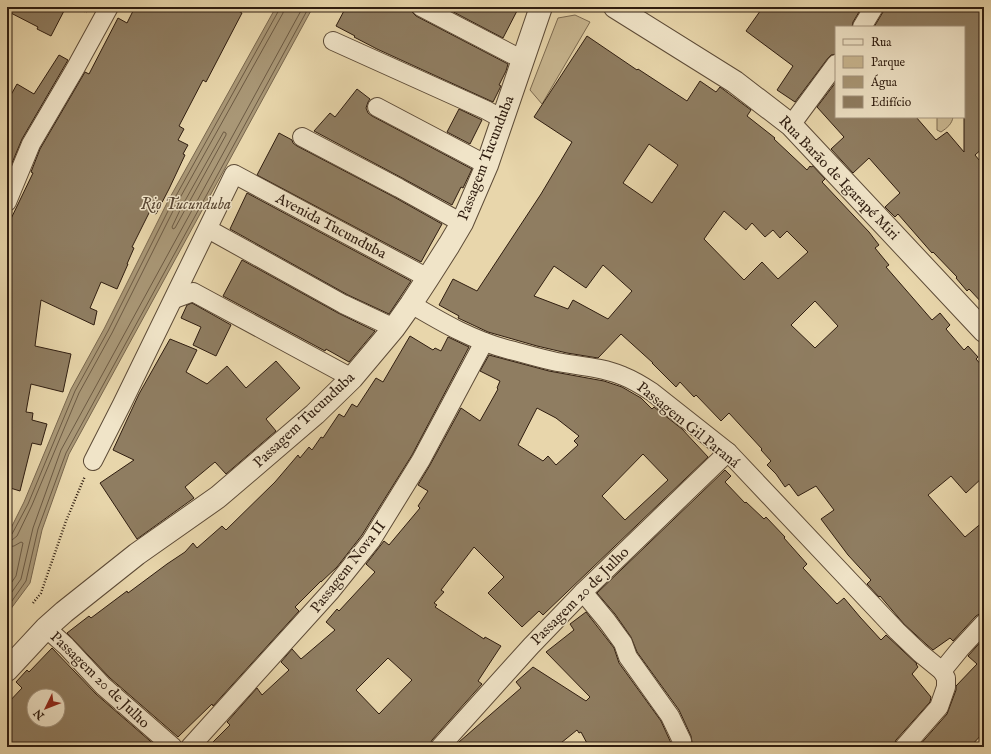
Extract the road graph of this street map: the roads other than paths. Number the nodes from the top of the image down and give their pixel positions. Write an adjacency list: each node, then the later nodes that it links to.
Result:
1 (108, 7): 15 (street)
2 (421, 7): 8 (street)
3 (542, 7): 8 (street, Passagem Tucunduba)
4 (615, 7): 12 (street, Rua Barão de Igarapé Miri)
5 (874, 7): 6 (street)
6 (863, 26)
7 (333, 41): 11 (street)
8 (523, 60): 11 (street, Passagem Tucunduba)
9 (835, 65): 12 (street)
10 (377, 107): 14 (street)
11 (504, 118): 14 (street, Passagem Tucunduba)
12 (791, 125): 22 (street, Rua Barão de Igarapé Miri)
13 (302, 137): 16 (street)
14 (487, 165): 16 (street, Passagem Tucunduba)
15 (7, 202)
16 (462, 223): 18 (street, Passagem Tucunduba)
17 (208, 229): 18 (street, Avenida Tucunduba); 19 (street); 21 (street)
18 (428, 278): 20 (street, Passagem Tucunduba)
19 (174, 299): 24 (street); 26 (street)
20 (411, 304): 21 (street, Passagem Tucunduba); 23 (street, Passagem Gil Paraná)
21 (394, 328): 24 (street, Passagem Tucunduba)
22 (984, 332)
23 (484, 342): 25 (street, Passagem Gil Paraná); 33 (street, Passagem Nova II)
24 (352, 378): 29 (street, Passagem Tucunduba)
25 (728, 452): 27 (street, Passagem 20 de Julho); 31 (street, Passagem Gil Paraná)
26 (93, 461)
27 (583, 592): 34 (street, Passagem 20 de Julho); 35 (street)
28 (984, 622): 31 (street)
29 (46, 628): 30 (street, Passagem Tucunduba); 32 (street, Passagem 20 de Julho)
30 (7, 670)
31 (942, 671): 36 (street)
32 (173, 747)
33 (190, 747)
34 (440, 747)
35 (681, 747)
36 (904, 747)

